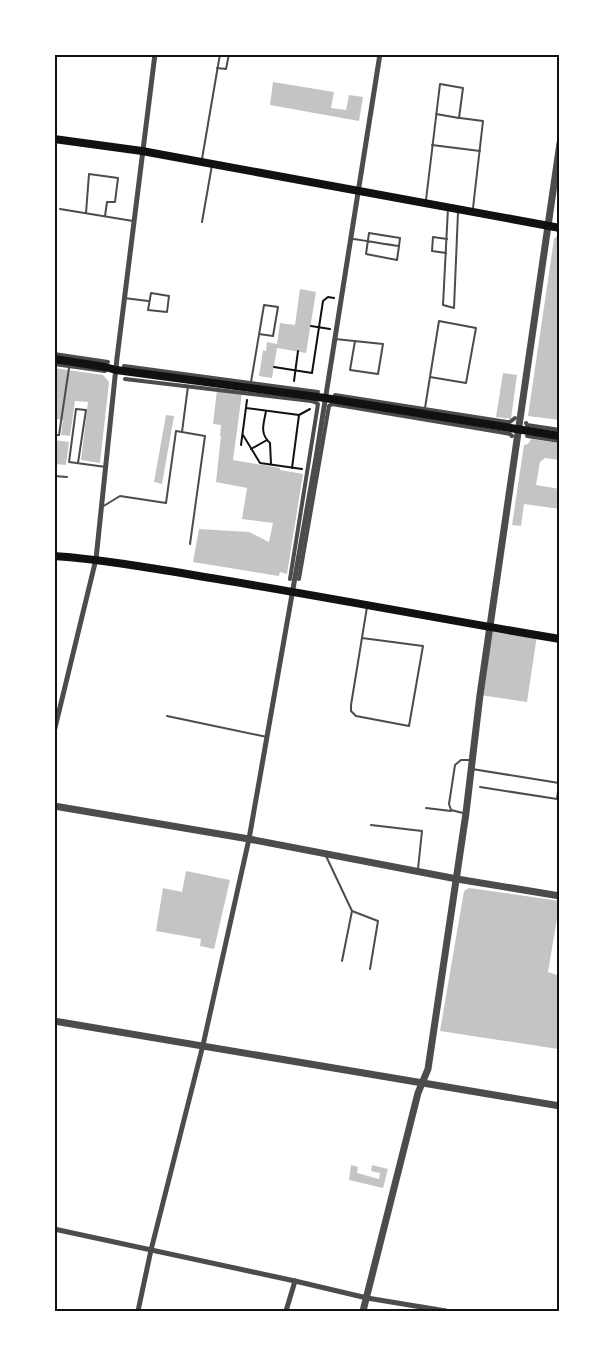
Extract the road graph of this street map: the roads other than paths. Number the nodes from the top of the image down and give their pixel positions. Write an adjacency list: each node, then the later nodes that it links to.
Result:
1 (155, 54): 11 (street)
2 (220, 54): 5 (lane)
3 (229, 54): 5 (lane)
4 (380, 54): 15 (street)
5 (217, 68): 13 (lane)
6 (436, 114): 7 (lane); 7 (lane); 9 (lane)
7 (459, 118): 12 (lane)
8 (54, 139): 11 (main road)
9 (432, 145): 12 (lane); 16 (lane)
10 (560, 145): 25 (street)
11 (142, 151): 13 (main road); 23 (street)
12 (480, 151): 20 (lane)
13 (202, 162): 14 (main road)
14 (212, 164): 15 (main road); 24 (lane)
15 (358, 191): 16 (main road); 27 (street)
16 (425, 203): 17 (main road)
17 (448, 207): 19 (main road); 28 (lane)
18 (60, 209): 21 (lane)
19 (458, 209): 20 (main road); 31 (lane)
20 (472, 211): 25 (main road)
21 (86, 213): 22 (lane); 22 (lane)
22 (105, 216): 23 (lane)
23 (134, 221): 32 (street)
24 (202, 222)
25 (548, 226): 26 (main road); 55 (street)
26 (560, 228)
27 (351, 239): 29 (lane); 35 (street)
28 (447, 239): 31 (lane); 31 (lane)
29 (368, 241): 30 (lane); 30 (lane); 30 (lane)
30 (399, 246)
31 (446, 253)
32 (124, 298): 33 (lane); 43 (street)
33 (149, 301): 33 (lane)
34 (259, 334): 34 (lane); 47 (lane)
35 (335, 339): 36 (lane); 51 (street)
36 (355, 341): 36 (lane)
37 (54, 354): 39 (street)
38 (54, 359): 41 (main road)
39 (108, 362)
40 (54, 364): 41 (street)
41 (70, 364): 43 (main road); 44 (street); 58 (lane)
42 (124, 366): 47 (street)
43 (116, 370): 48 (main road); 64 (street)
44 (105, 371)
45 (430, 377): 45 (lane); 52 (lane)
46 (125, 379): 48 (street)
47 (251, 382): 49 (street)
48 (189, 383): 51 (main road); 57 (lane); 71 (street)
49 (318, 392)
50 (335, 394): 52 (street)
51 (325, 398): 52 (main road); 73 (street)
52 (424, 411): 53 (street); 55 (main road)
53 (515, 418)
54 (526, 423): 56 (street)
55 (519, 430): 61 (main road); 75 (street)
56 (560, 430)
57 (182, 432): 67 (lane); 68 (lane)
58 (54, 435)
59 (512, 436): 72 (street)
60 (527, 436): 62 (street)
61 (560, 436)
62 (560, 441)
63 (78, 463): 63 (lane); 64 (lane)
64 (106, 467): 67 (street)
65 (54, 476): 66 (lane)
66 (67, 477)
67 (102, 507): 70 (street)
68 (190, 544)
69 (54, 556): 70 (main road)
70 (96, 559): 73 (main road); 79 (street)
71 (290, 579)
72 (299, 579)
73 (293, 591): 74 (main road); 80 (street)
74 (368, 604): 75 (main road); 76 (lane)
75 (490, 628): 77 (main road); 81 (street)
76 (362, 638): 76 (lane)
77 (560, 639)
78 (167, 716): 80 (lane)
79 (54, 732)
80 (267, 737): 88 (street)
81 (473, 765): 82 (lane); 85 (lane); 86 (street)
82 (480, 787)
83 (54, 806): 88 (street)
84 (426, 808): 85 (lane)
85 (454, 812): 86 (lane)
86 (466, 813): 91 (street)
87 (371, 825): 90 (lane)
88 (249, 839): 89 (street); 97 (street)
89 (325, 854): 90 (street); 93 (lane)
90 (418, 872): 91 (street)
91 (457, 879): 92 (street); 98 (street)
92 (560, 896)
93 (352, 911): 94 (lane); 95 (lane)
94 (342, 962)
95 (370, 969)
96 (54, 1021): 97 (street)
97 (202, 1045): 98 (street); 101 (street)
98 (423, 1082): 99 (street); 103 (street)
99 (560, 1106)
100 (54, 1229): 101 (street)
101 (151, 1250): 102 (street); 104 (street)
102 (295, 1281): 103 (street); 105 (street)
103 (367, 1298): 106 (street); 107 (street)
104 (138, 1311)
105 (286, 1311)
106 (363, 1311)
107 (446, 1311)

